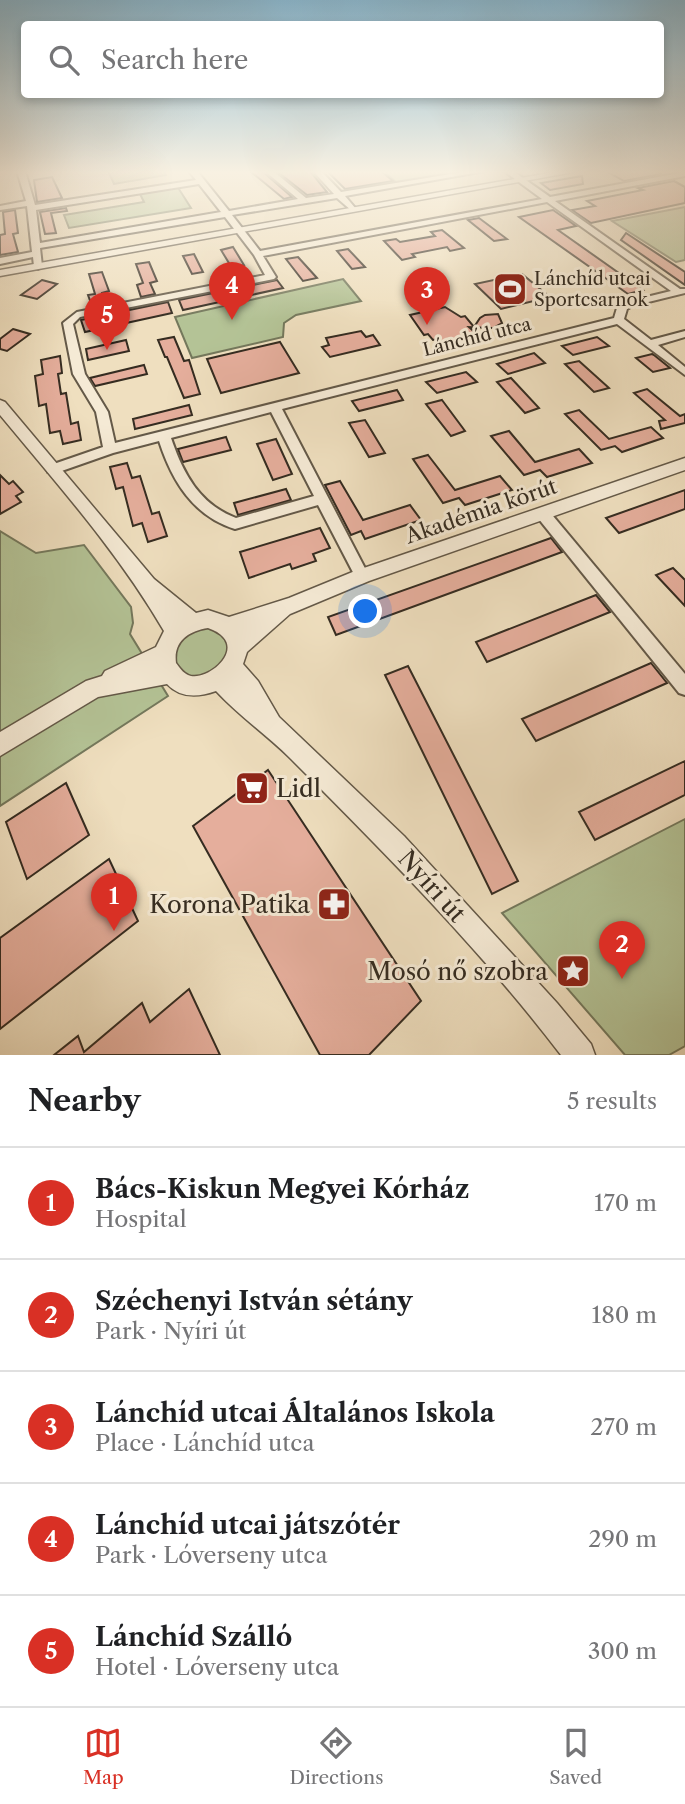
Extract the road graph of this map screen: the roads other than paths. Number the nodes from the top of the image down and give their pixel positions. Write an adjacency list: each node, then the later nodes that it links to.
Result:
1 (33, 220): 9 (street)
2 (200, 220): 9 (street)
3 (233, 220): 7 (street)
4 (296, 220): 7 (street)
5 (444, 220): 8 (street)
6 (578, 220): 12 (street)
7 (242, 231): 8 (street); 9 (street)
8 (258, 254): 20 (street)
9 (37, 256): 10 (street); 11 (street)
10 (0, 261)
11 (0, 273)
12 (682, 291): 13 (street, Lánchíd utca)
13 (619, 320): 15 (street); 18 (street, Lánchíd utca)
14 (685, 334): 15 (street)
15 (650, 344): 16 (street)
16 (685, 372)
17 (0, 405): 22 (street)
18 (275, 408): 19 (street, Lánchíd utca); 23 (street)
19 (164, 436): 20 (street, Lánchíd utca); 23 (street)
20 (110, 449): 22 (street, Lánchíd utca)
21 (685, 464): 24 (street, Akadémia körút)
22 (53, 468): 27 (street)
23 (321, 499): 25 (street)
24 (543, 514): 25 (street, Akadémia körút); 31 (street)
25 (362, 576): 26 (street, Akadémia körút)
26 (293, 605): 28 (street, Akadémia körút); 30 (street, Akadémia körút)
27 (184, 626): 28 (street); 29 (street)
28 (229, 626): 30 (street)
29 (167, 663): 30 (street); 32 (street)
30 (230, 664): 33 (street, Nyíri út)
31 (685, 687)
32 (0, 745)
33 (580, 1055)

